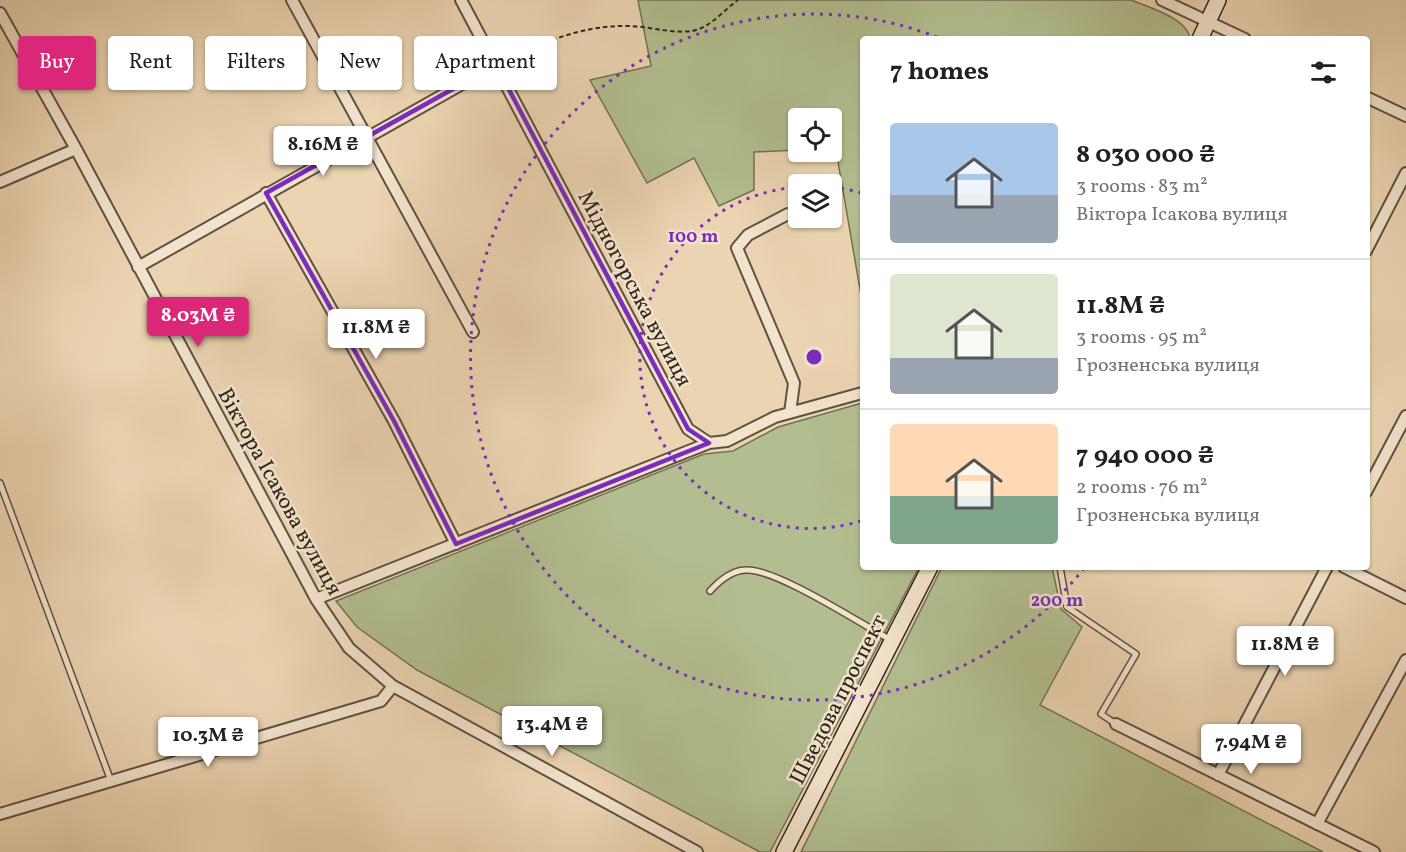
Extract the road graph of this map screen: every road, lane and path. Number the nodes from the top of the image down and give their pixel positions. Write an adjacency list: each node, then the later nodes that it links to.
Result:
1 (292, 0): 16 (street)
2 (462, 0): 8 (street, Мідногорська вулиця)
3 (738, 0): 11 (path)
4 (1162, 0): 7 (street)
5 (1218, 0): 7 (street)
6 (0, 13): 17 (street, Віктора Ісакова вулиця)
7 (1209, 22): 9 (street); 10 (street)
8 (481, 36)
9 (1202, 36)
10 (1239, 36)
11 (557, 38)
12 (451, 90): 16 (street)
13 (509, 90): 28 (street, Мідногорська вулиця)
14 (1370, 99): 15 (street)
15 (1406, 116)
16 (366, 137): 20 (street); 24 (street)
17 (76, 149): 19 (street); 23 (street, Віктора Ісакова вулиця)
18 (1406, 173): 22 (street)
19 (0, 182)
20 (266, 193): 23 (street); 31 (street)
21 (788, 214): 26 (street)
22 (1370, 243)
23 (138, 267): 37 (street, Віктора Ісакова вулиця)
24 (473, 332)
25 (860, 394): 26 (street)
26 (790, 413): 28 (street)
27 (1406, 416): 30 (street)
28 (709, 443): 31 (street)
29 (0, 483): 44 (lane)
30 (1370, 484)
31 (456, 544): 37 (street)
32 (928, 570): 39 (street, Шведова проспект)
33 (1061, 570): 42 (lane)
34 (1325, 570): 43 (street)
35 (1350, 570): 38 (street)
36 (710, 591): 39 (lane)
37 (316, 598): 41 (street, Віктора Ісакова вулиця)
38 (1406, 598)
39 (892, 641): 48 (street, Шведова проспект)
40 (1406, 660): 46 (street)
41 (393, 686): 44 (street); 47 (street, Віктора Ісакова вулиця)
42 (1116, 724): 43 (street)
43 (1218, 775): 46 (street)
44 (111, 781): 45 (street)
45 (0, 814)
46 (1317, 824): 49 (street)
47 (696, 852)
48 (784, 852)
49 (1374, 852)

